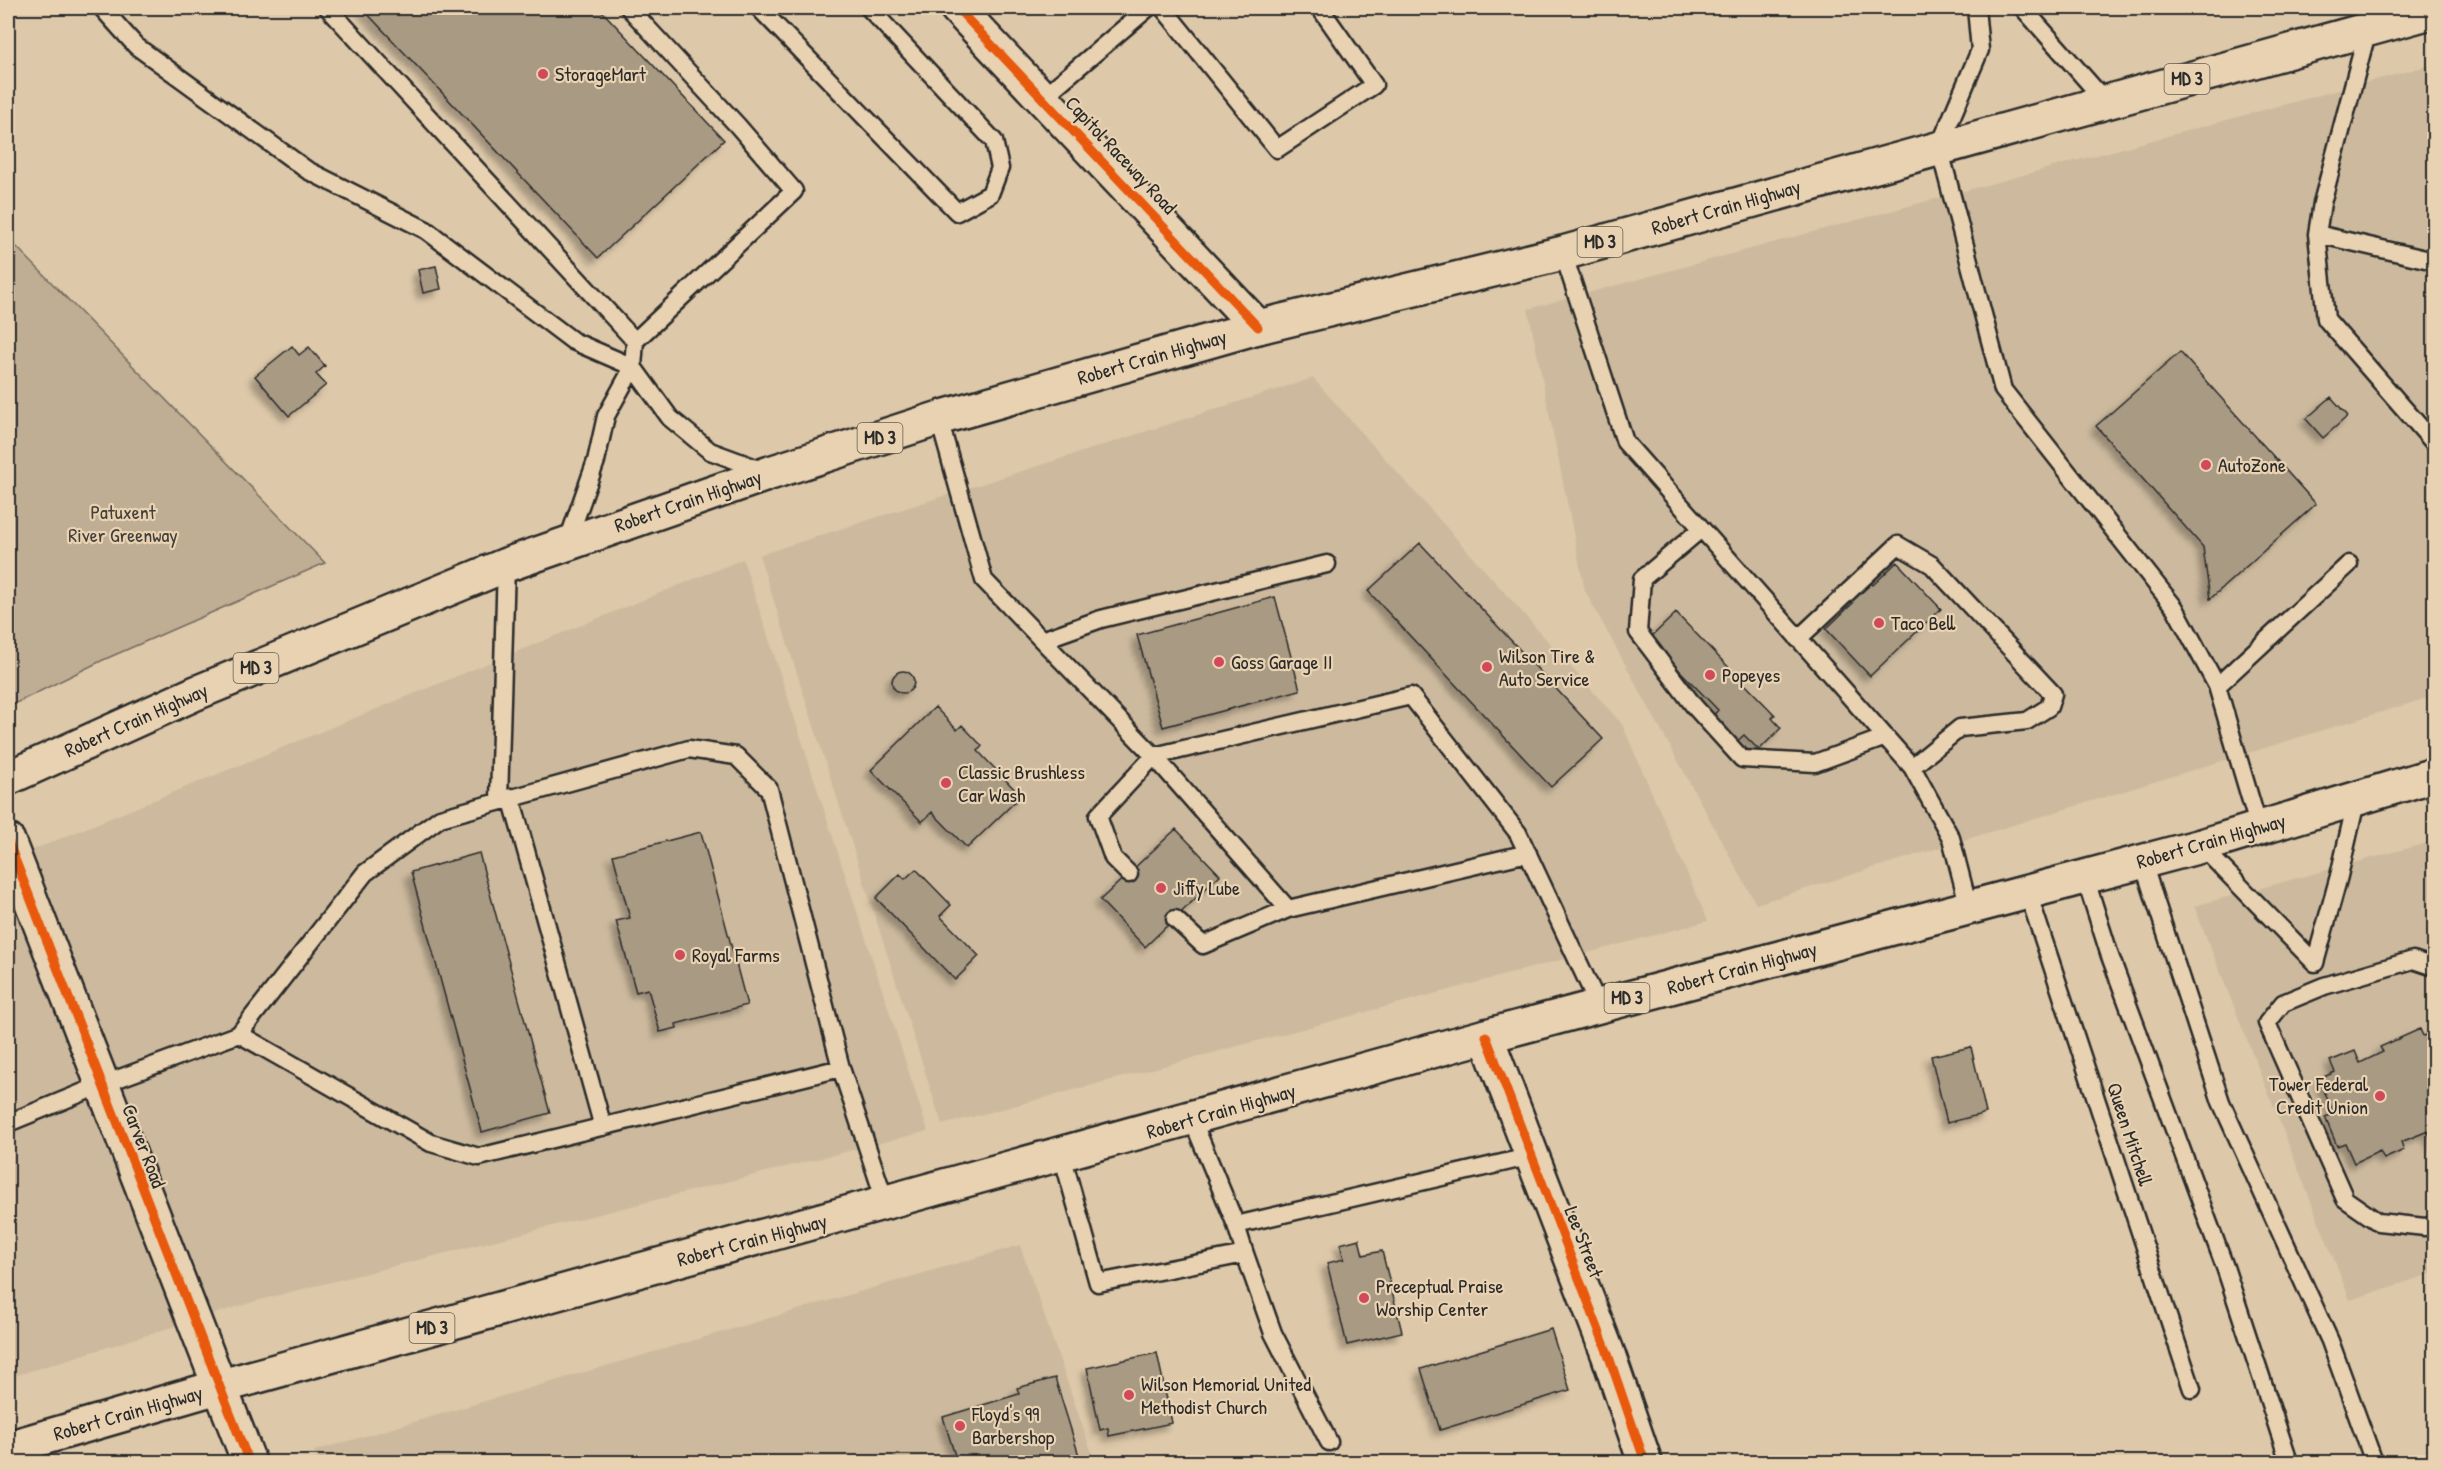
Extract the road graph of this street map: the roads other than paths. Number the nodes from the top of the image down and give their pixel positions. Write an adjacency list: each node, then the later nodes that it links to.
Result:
1 (102, 8): 22 (lane)
2 (328, 8): 21 (lane)
3 (629, 8): 21 (lane)
4 (759, 8): 5 (lane)
5 (869, 8)
6 (957, 8): 14 (main road, Capitol Raceway Road)
7 (1148, 8): 14 (lane)
8 (1162, 8): 9 (lane)
9 (1320, 8)
10 (1976, 8): 16 (lane)
11 (2023, 8): 15 (lane)
12 (2434, 11): 13 (main road, Robert Crain Highway / MD 3)
13 (2368, 29): 15 (main road, Robert Crain Highway / MD 3); 17 (lane)
14 (1042, 98): 20 (main road, Capitol Raceway Road)
15 (2105, 102): 16 (main road, Robert Crain Highway / MD 3)
16 (1940, 147): 18 (main road, Robert Crain Highway / MD 3); 33 (lane)
17 (2317, 234): 19 (lane); 24 (lane)
18 (1563, 253): 20 (main road, Robert Crain Highway / MD 3); 26 (lane)
19 (2434, 261)
20 (1258, 327): 23 (main road, Robert Crain Highway / MD 3)
21 (635, 341): 22 (lane)
22 (633, 367): 25 (lane); 27 (lane)
23 (939, 419): 25 (main road, Robert Crain Highway / MD 3); 32 (lane)
24 (2434, 443)
25 (771, 473): 27 (main road, Robert Crain Highway / MD 3)
26 (1701, 529): 31 (lane); 34 (lane)
27 (567, 543): 30 (main road, Robert Crain Highway / MD 3)
28 (1327, 564): 32 (lane)
29 (2349, 564): 33 (lane)
30 (506, 565): 38 (main road, Robert Crain Highway / MD 3); 40 (lane)
31 (1798, 639): 34 (lane); 36 (lane)
32 (1042, 640): 35 (lane)
33 (2217, 686): 41 (lane)
34 (1886, 737): 36 (lane)
35 (1154, 756): 44 (lane); 46 (lane); 50 (lane)
36 (1912, 766): 49 (lane)
37 (2434, 776): 39 (main road, Robert Crain Highway / MD 3)
38 (8, 778)
39 (2357, 797): 41 (main road, Robert Crain Highway / MD 3); 52 (lane)
40 (505, 798): 56 (lane); 58 (lane); 62 (lane)
41 (2259, 828): 43 (main road, Robert Crain Highway / MD 3)
42 (8, 841): 59 (main road, Carver Road)
43 (2201, 846): 45 (main road, Robert Crain Highway / MD 3); 52 (lane)
44 (1528, 854): 50 (lane); 55 (lane)
45 (2142, 860): 47 (main road, Robert Crain Highway / MD 3); 76 (lane)
46 (1129, 874)
47 (2085, 877): 48 (main road, Robert Crain Highway / MD 3); 75 (lane)
48 (2028, 893): 49 (main road, Robert Crain Highway / MD 3); 70 (lane, Queen Mitchell)
49 (1969, 908): 55 (main road, Robert Crain Highway / MD 3)
50 (1288, 909): 51 (lane)
51 (1175, 919)
52 (2315, 963): 54 (lane)
53 (2434, 967): 54 (lane)
54 (2324, 986): 67 (lane)
55 (1599, 1006): 57 (main road, Robert Crain Highway / MD 3)
56 (239, 1034): 59 (lane); 62 (lane)
57 (1486, 1036): 60 (main road, Robert Crain Highway / MD 3); 64 (main road, Lee Street)
58 (841, 1068): 62 (lane); 65 (lane)
59 (100, 1085): 61 (lane); 69 (main road, Carver Road)
60 (1192, 1119): 63 (main road, Robert Crain Highway / MD 3); 66 (lane)
61 (8, 1123)
62 (603, 1127)
63 (1062, 1155): 65 (main road, Robert Crain Highway / MD 3); 68 (lane)
64 (1532, 1156): 66 (lane); 74 (main road, Lee Street)
65 (886, 1204): 69 (main road, Robert Crain Highway / MD 3)
66 (1236, 1225): 68 (lane)
67 (2434, 1225)
68 (1245, 1254): 71 (lane)
69 (218, 1387): 72 (main road, Robert Crain Highway / MD 3); 73 (main road, Carver Road)
70 (2192, 1389)
71 (1329, 1442)
72 (8, 1448)
73 (249, 1462)
74 (1645, 1462)
75 (2289, 1462)
76 (2374, 1462)

